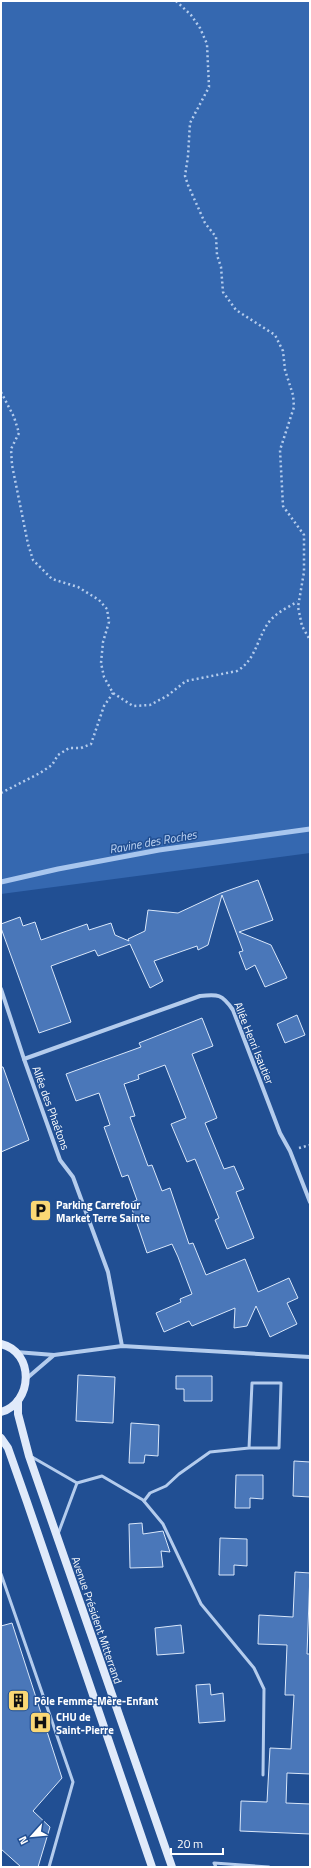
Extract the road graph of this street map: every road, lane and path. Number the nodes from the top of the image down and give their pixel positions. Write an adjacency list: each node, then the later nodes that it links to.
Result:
1 (176, 1): 3 (path)
2 (1, 392): 5 (path)
3 (298, 601): 4 (path); 5 (path)
4 (310, 640)
5 (112, 692): 6 (path)
6 (1, 793)
7 (1, 989): 8 (street, Allée des Phaétons)
8 (24, 1059): 9 (street, Allée Henri Isautier); 11 (street, Allée des Phaétons)
9 (310, 1202)
10 (2, 1343): 12 (main road)
11 (122, 1346): 13 (street); 14 (street)
12 (16, 1352): 13 (street); 15 (main road)
13 (54, 1354): 15 (street)
14 (310, 1357)
15 (26, 1379): 16 (main road)
16 (18, 1401): 17 (main road); 20 (main road, Avenue Président Mitterrand)
17 (1, 1412)
18 (1, 1438): 27 (main road)
19 (249, 1448): 19 (lane); 22 (lane)
20 (29, 1456): 21 (lane); 23 (main road, Avenue Président Mitterrand)
21 (77, 1483): 22 (lane); 23 (lane)
22 (144, 1501): 25 (lane)
23 (57, 1538): 28 (main road, Avenue Président Mitterrand)
24 (1, 1574): 26 (lane)
25 (263, 1775)
26 (48, 1867)
27 (152, 1867)
28 (172, 1867)
29 (216, 1867): 30 (lane)
30 (269, 1867)

